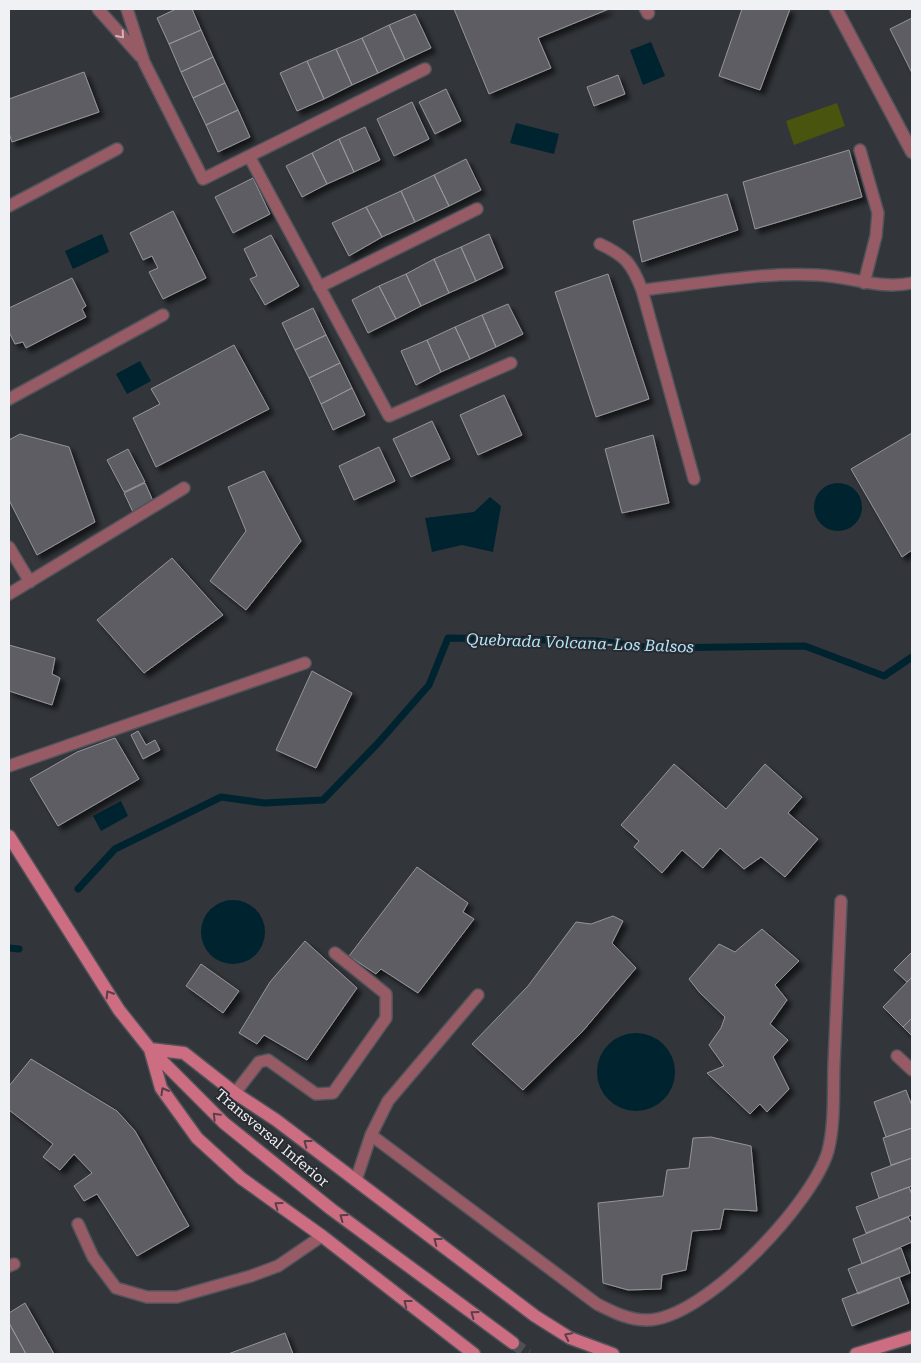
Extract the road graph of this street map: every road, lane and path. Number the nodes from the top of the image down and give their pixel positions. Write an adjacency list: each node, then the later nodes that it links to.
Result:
1 (98, 9): 4 (lane, one-way to 4)
2 (127, 9): 4 (lane)
3 (836, 9): 8 (street)
4 (144, 62): 9 (lane)
5 (425, 69): 9 (lane)
6 (117, 149): 10 (lane)
7 (860, 150): 13 (lane)
8 (912, 152)
9 (249, 156): 15 (lane)
10 (9, 206)
11 (477, 209): 15 (lane)
12 (600, 244): 16 (lane)
13 (864, 283): 14 (lane); 16 (lane)
14 (912, 283)
15 (319, 287): 18 (lane)
16 (642, 290): 20 (lane)
17 (163, 315): 19 (lane)
18 (511, 364)
19 (9, 399)
20 (694, 479)
21 (184, 488): 23 (lane)
22 (9, 547): 23 (lane)
23 (30, 582): 24 (lane)
24 (9, 594)
25 (305, 663): 26 (lane)
26 (9, 766)
27 (9, 836): 31 (main road, Transversal Inferior, one-way to 27)
28 (841, 901): 35 (lane)
29 (335, 953): 34 (lane)
30 (478, 995): 35 (lane)
31 (150, 1049): 34 (main road); 38 (main road, one-way to 31); 40 (main road, Transversal Inferior, one-way to 31)
32 (897, 1056): 33 (lane)
33 (912, 1070)
34 (235, 1093): 36 (main road, one-way to 34)
35 (371, 1135): 36 (lane)
36 (356, 1180): 42 (main road, one-way to 36)
37 (78, 1224): 38 (lane)
38 (322, 1236): 41 (main road, one-way to 38)
39 (912, 1337): 43 (main road)
40 (513, 1343)
41 (474, 1354)
42 (613, 1354)
43 (856, 1354)

